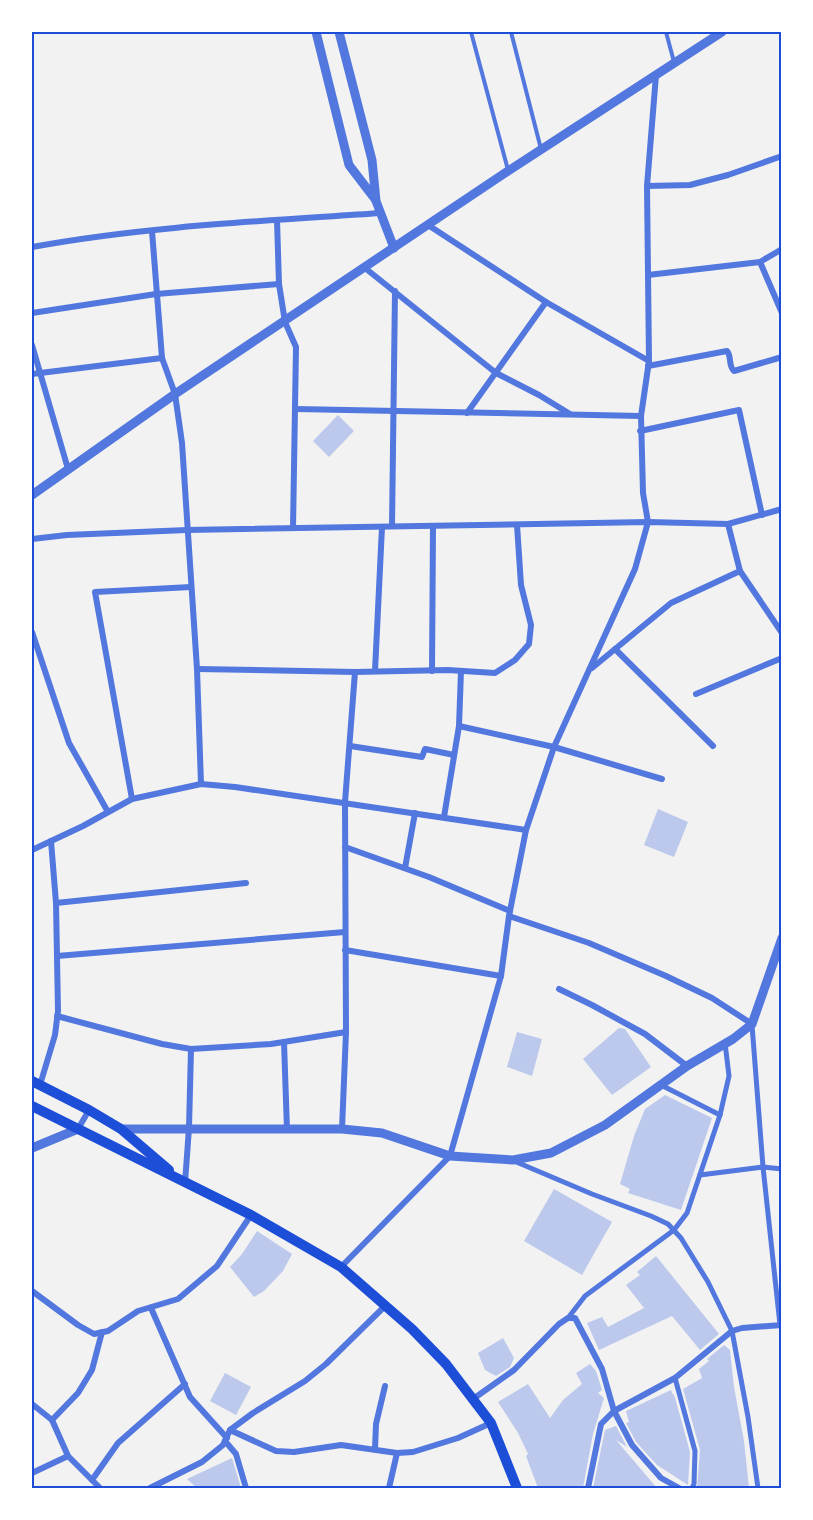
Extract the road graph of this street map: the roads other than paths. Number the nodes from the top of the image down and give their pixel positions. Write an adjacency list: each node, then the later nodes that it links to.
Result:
1 (316, 32): 13 (street)
2 (339, 32): 13 (street)
3 (471, 32): 11 (lane)
4 (511, 32): 9 (lane)
5 (666, 32): 7 (lane)
6 (722, 32): 7 (street)
7 (674, 63): 8 (street)
8 (656, 75): 9 (street); 12 (street)
9 (542, 150): 11 (street)
10 (782, 156): 12 (street)
11 (508, 171): 16 (street)
12 (647, 186): 23 (street)
13 (376, 201): 14 (street)
14 (381, 213): 15 (street); 19 (street)
15 (278, 220): 17 (street); 24 (street)
16 (428, 225): 19 (street); 27 (street)
17 (152, 231): 18 (street); 26 (street)
18 (32, 247)
19 (394, 248): 22 (street)
20 (782, 249): 21 (street)
21 (760, 262): 23 (street); 28 (street)
22 (365, 268): 25 (street); 30 (street)
23 (648, 275): 34 (street)
24 (279, 284): 26 (street); 30 (street)
25 (395, 291): 35 (street); 39 (street)
26 (156, 294): 29 (street); 33 (street)
27 (546, 302): 34 (street); 35 (street)
28 (782, 313)
29 (32, 314)
30 (285, 322): 37 (street); 38 (street)
31 (32, 345): 36 (street)
32 (782, 357): 34 (street)
33 (162, 358): 36 (street); 37 (street)
34 (649, 364): 42 (street)
35 (496, 373): 40 (street); 41 (street)
36 (35, 374): 44 (street)
37 (175, 394): 44 (street); 55 (street)
38 (296, 409): 39 (street); 54 (street)
39 (392, 411): 40 (street); 52 (street)
40 (467, 413): 41 (street)
41 (570, 415): 42 (street)
42 (641, 416): 43 (street)
43 (640, 431): 47 (street); 48 (street)
44 (68, 469): 45 (street)
45 (32, 495)
46 (782, 509): 47 (street)
47 (762, 515): 49 (street)
48 (648, 522): 49 (street); 50 (street); 67 (street)
49 (728, 524): 57 (street)
50 (517, 525): 53 (street); 66 (street)
51 (382, 526): 52 (street); 54 (street); 64 (street)
52 (392, 526): 53 (street)
53 (433, 526): 65 (street)
54 (293, 528): 55 (street)
55 (187, 530): 56 (street); 58 (street)
56 (32, 539)
57 (740, 571): 60 (street); 61 (street)
58 (191, 587): 63 (street); 77 (street)
59 (32, 632): 79 (street)
60 (782, 633)
61 (615, 649): 67 (street); 72 (street)
62 (782, 658): 69 (street)
63 (197, 669): 68 (street); 76 (street)
64 (375, 671): 65 (street); 68 (street)
65 (432, 671): 66 (street)
66 (461, 671): 70 (street)
67 (590, 671): 73 (street)
68 (355, 672): 71 (street)
69 (696, 693)
70 (459, 726): 73 (street); 74 (street)
71 (350, 746): 74 (street); 78 (street)
72 (713, 746)
73 (554, 747): 75 (street); 82 (street)
74 (454, 755): 81 (street)
75 (662, 779)
76 (201, 784): 77 (street); 78 (street)
77 (132, 799): 79 (street)
78 (345, 802): 80 (street); 84 (street)
79 (108, 812): 83 (street)
80 (415, 813): 81 (street); 86 (street)
81 (444, 817): 82 (street)
82 (526, 830): 89 (street)
83 (51, 841): 85 (street); 88 (street)
84 (345, 847): 86 (street); 90 (street)
85 (32, 850)
86 (405, 868): 89 (street)
87 (246, 883): 88 (street)
88 (56, 903): 93 (street)
89 (509, 914): 94 (street); 97 (street)
90 (345, 932): 92 (street); 93 (street)
91 (782, 938): 97 (street)
92 (345, 950): 94 (street); 98 (street)
93 (57, 956): 96 (street)
94 (501, 976): 114 (street)
95 (559, 989): 102 (street)
96 (57, 1016): 101 (street); 103 (street)
97 (752, 1024): 100 (street); 116 (street)
98 (346, 1032): 99 (street); 111 (street)
99 (284, 1042): 101 (street); 112 (street)
100 (725, 1043): 102 (street); 107 (street)
101 (191, 1049): 108 (street)
102 (687, 1066): 104 (street)
103 (36, 1083): 106 (main road)
104 (661, 1085): 107 (street); 115 (street)
105 (32, 1106): 109 (main road)
106 (89, 1110): 109 (street); 110 (main road)
107 (720, 1115): 118 (street)
108 (189, 1128): 110 (street); 112 (street); 119 (street)
109 (78, 1129): 113 (street); 119 (main road)
110 (121, 1129): 119 (main road)
111 (342, 1129): 112 (street); 114 (street)
112 (287, 1130)
113 (32, 1148)
114 (450, 1156): 115 (street); 122 (street)
115 (513, 1160): 121 (street)
116 (763, 1167): 117 (street); 118 (street); 127 (street)
117 (782, 1169)
118 (700, 1175): 121 (street)
119 (185, 1183): 120 (main road)
120 (251, 1215): 122 (main road); 125 (street)
121 (674, 1230): 126 (street); 128 (street)
122 (341, 1268): 124 (main road)
123 (32, 1291): 129 (street)
124 (385, 1306): 133 (main road); 138 (street)
125 (151, 1308): 129 (street); 131 (street)
126 (568, 1318): 133 (street); 135 (street)
127 (781, 1325): 128 (street)
128 (732, 1331): 130 (street); 153 (street)
129 (102, 1332): 136 (street)
130 (675, 1378): 135 (street); 152 (street)
131 (185, 1384): 139 (street); 144 (street)
132 (385, 1386): 140 (street)
133 (475, 1398): 137 (main road)
134 (32, 1404): 136 (street)
135 (614, 1411): 150 (street); 151 (street)
136 (52, 1420): 142 (street)
137 (491, 1423): 141 (street); 149 (main road)
138 (230, 1430): 139 (street); 140 (street)
139 (226, 1439): 146 (street); 147 (street)
140 (375, 1449): 141 (street)
141 (397, 1453): 148 (street)
142 (68, 1456): 143 (street); 144 (street)
143 (32, 1473)
144 (92, 1480): 145 (street)
145 (100, 1488)
146 (150, 1488)
147 (246, 1488)
148 (389, 1488)
149 (517, 1488)
150 (588, 1488)
151 (679, 1488)
152 (692, 1488)
153 (758, 1488)

